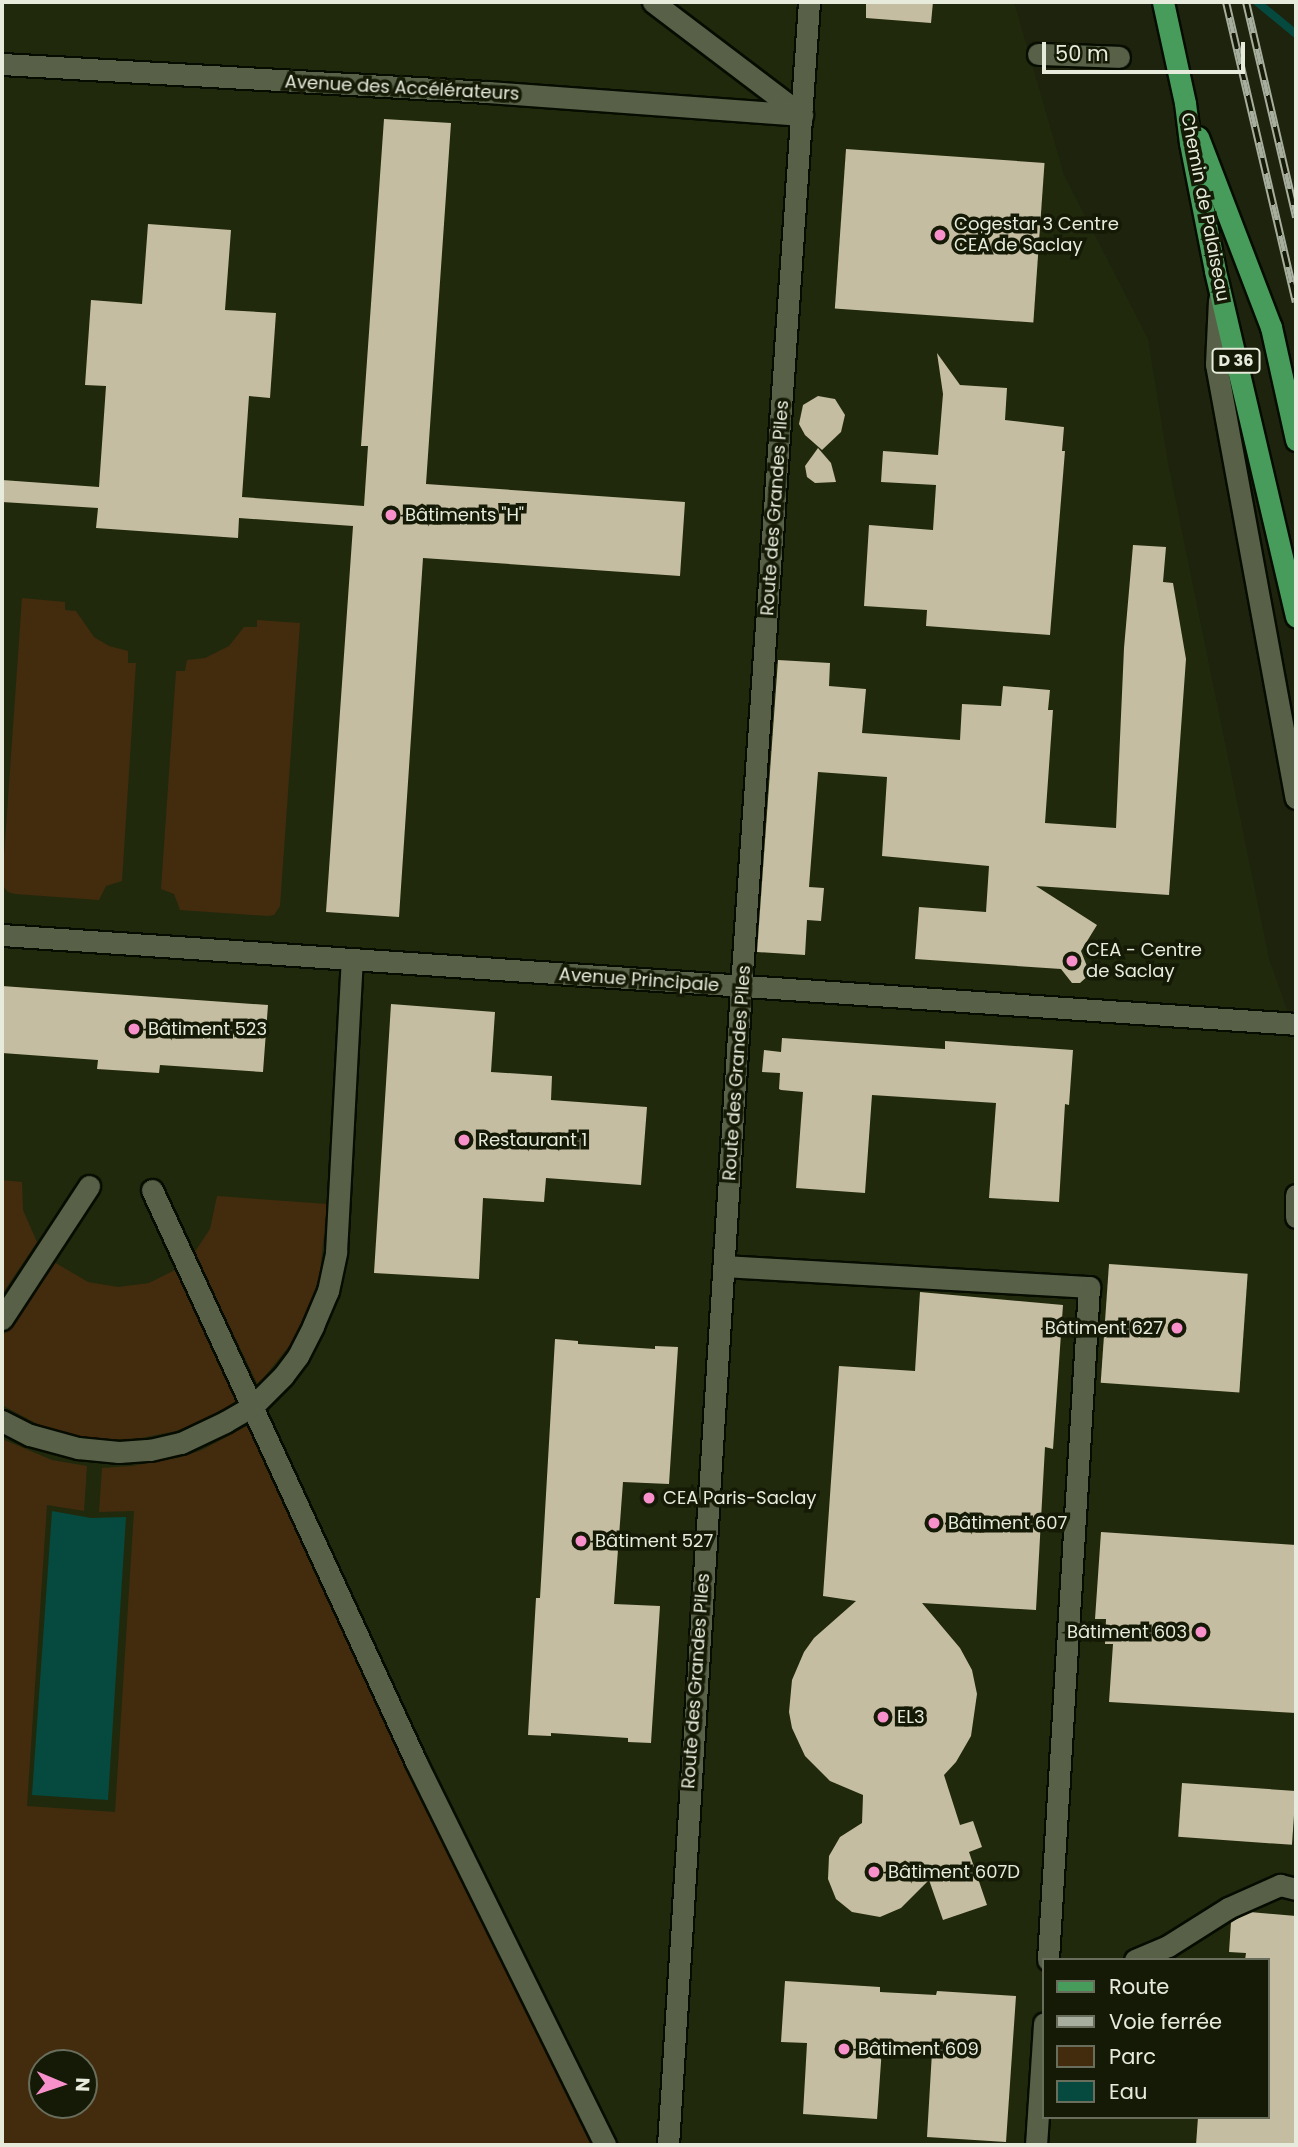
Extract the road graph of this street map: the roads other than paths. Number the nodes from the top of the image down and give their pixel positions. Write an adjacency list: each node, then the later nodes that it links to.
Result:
1 (653, 2): 8 (lane)
2 (809, 2): 8 (lane, Route des Grandes Piles)
3 (1163, 2): 7 (main road, D 36)
4 (1038, 54): 5 (lane)
5 (1119, 57)
6 (2, 64): 8 (lane, Avenue des Accélérateurs)
7 (1185, 103): 9 (main road, Chemin de Palaiseau / D 36); 10 (main road, Chemin de Palaiseau / D 36)
8 (802, 115): 15 (lane, Route des Grandes Piles)
9 (1219, 288): 11 (main road, Chemin de Palaiseau / D 36); 12 (lane)
10 (1296, 440)
11 (1296, 617)
12 (1296, 798)
13 (2, 935): 14 (lane, Avenue Principale)
14 (352, 960): 15 (lane, Avenue Principale); 23 (lane)
15 (741, 987): 16 (lane, Avenue Principale); 21 (lane, Route des Grandes Piles)
16 (1287, 1023)
17 (89, 1186): 22 (lane)
18 (152, 1190): 23 (lane)
19 (1296, 1195): 20 (lane)
20 (1296, 1217)
21 (724, 1266): 26 (lane); 30 (lane, Route des Grandes Piles)
22 (2, 1319)
23 (254, 1405): 24 (lane); 29 (lane)
24 (2, 1421)
25 (1296, 1889): 27 (lane)
26 (1048, 1958)
27 (1140, 1958)
28 (1042, 2054): 31 (lane)
29 (605, 2145)
30 (668, 2145)
31 (1036, 2145)

